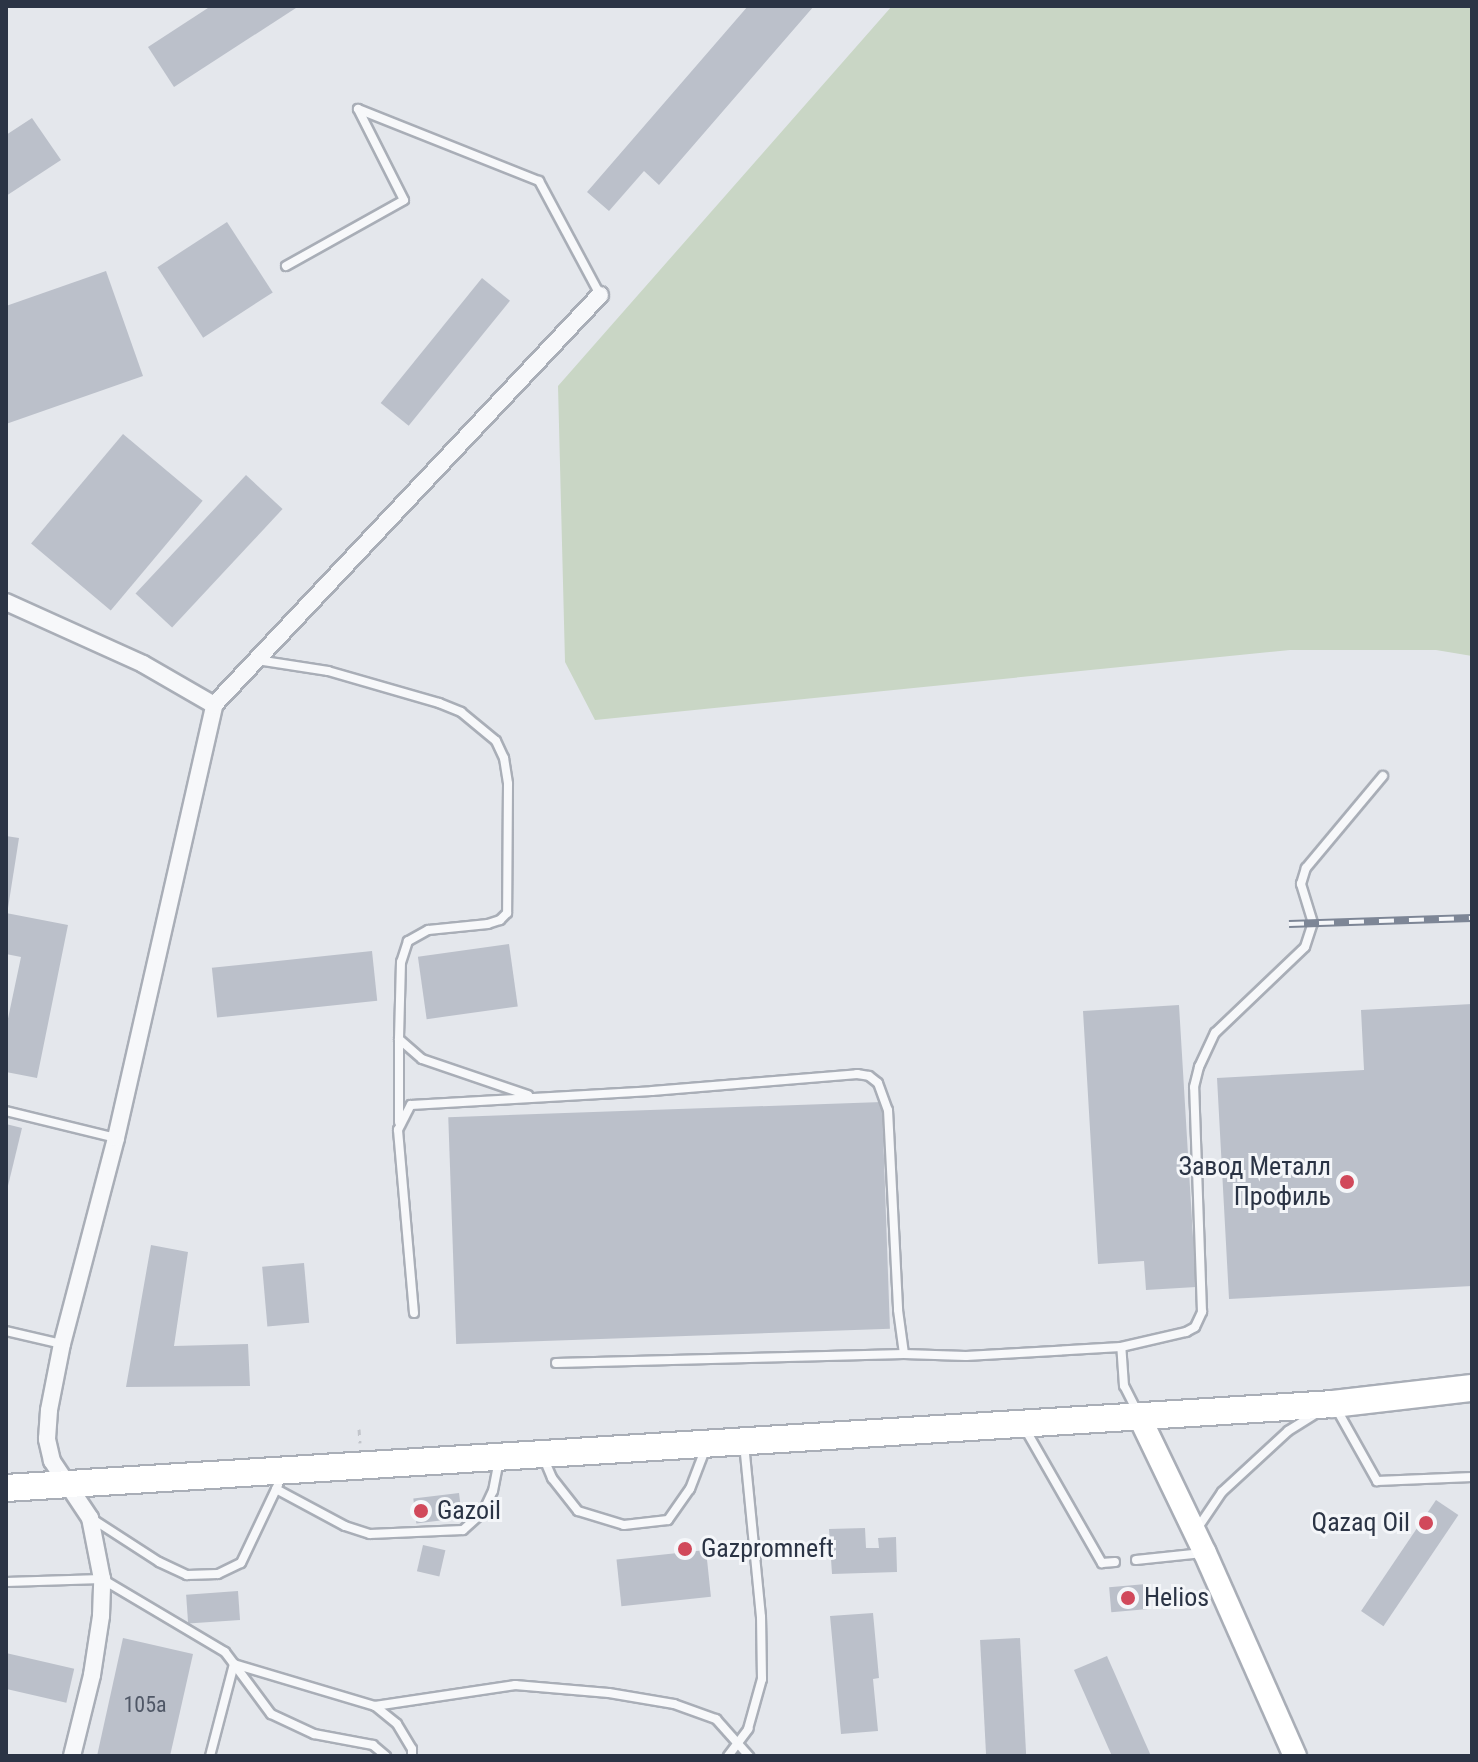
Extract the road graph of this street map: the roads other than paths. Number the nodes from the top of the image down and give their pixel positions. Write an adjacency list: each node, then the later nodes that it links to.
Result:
1 (286, 266): 2 (lane)
2 (600, 295): 4 (street)
3 (6, 602): 5 (street)
4 (254, 660): 5 (street); 7 (lane)
5 (214, 705): 11 (street)
6 (1383, 776): 15 (lane)
7 (399, 1039): 8 (lane); 10 (lane)
8 (532, 1097): 10 (lane); 16 (lane)
9 (6, 1111): 11 (lane)
10 (399, 1122): 12 (lane)
11 (116, 1138): 14 (street)
12 (414, 1313)
13 (6, 1331): 14 (lane)
14 (62, 1344): 29 (street)
15 (1121, 1347): 16 (lane); 21 (lane)
16 (904, 1354): 17 (lane)
17 (556, 1363)
18 (1472, 1388): 19 (main road)
19 (1333, 1404): 20 (main road); 21 (main road); 27 (lane); 32 (lane)
20 (1472, 1408)
21 (1139, 1416): 22 (main road); 32 (street)
22 (1021, 1423): 23 (main road); 35 (lane)
23 (744, 1440): 24 (main road); 40 (lane)
24 (708, 1442): 25 (main road); 25 (lane)
25 (541, 1452): 26 (main road)
26 (500, 1454): 28 (main road); 28 (lane)
27 (1472, 1477)
28 (280, 1479): 29 (main road); 31 (lane)
29 (66, 1483): 30 (main road); 31 (street)
30 (6, 1488)
31 (90, 1518): 36 (street)
32 (1195, 1531): 33 (street)
33 (1205, 1553): 34 (lane); 47 (street)
34 (1136, 1560)
35 (1115, 1562)
36 (102, 1579): 37 (lane); 38 (lane); 41 (street)
37 (6, 1582)
38 (234, 1664): 39 (lane); 42 (lane); 43 (lane)
39 (375, 1706): 40 (lane); 44 (lane)
40 (739, 1743): 45 (lane); 46 (lane)
41 (72, 1756)
42 (210, 1756)
43 (386, 1756)
44 (412, 1756)
45 (728, 1756)
46 (749, 1756)
47 (1295, 1756)

